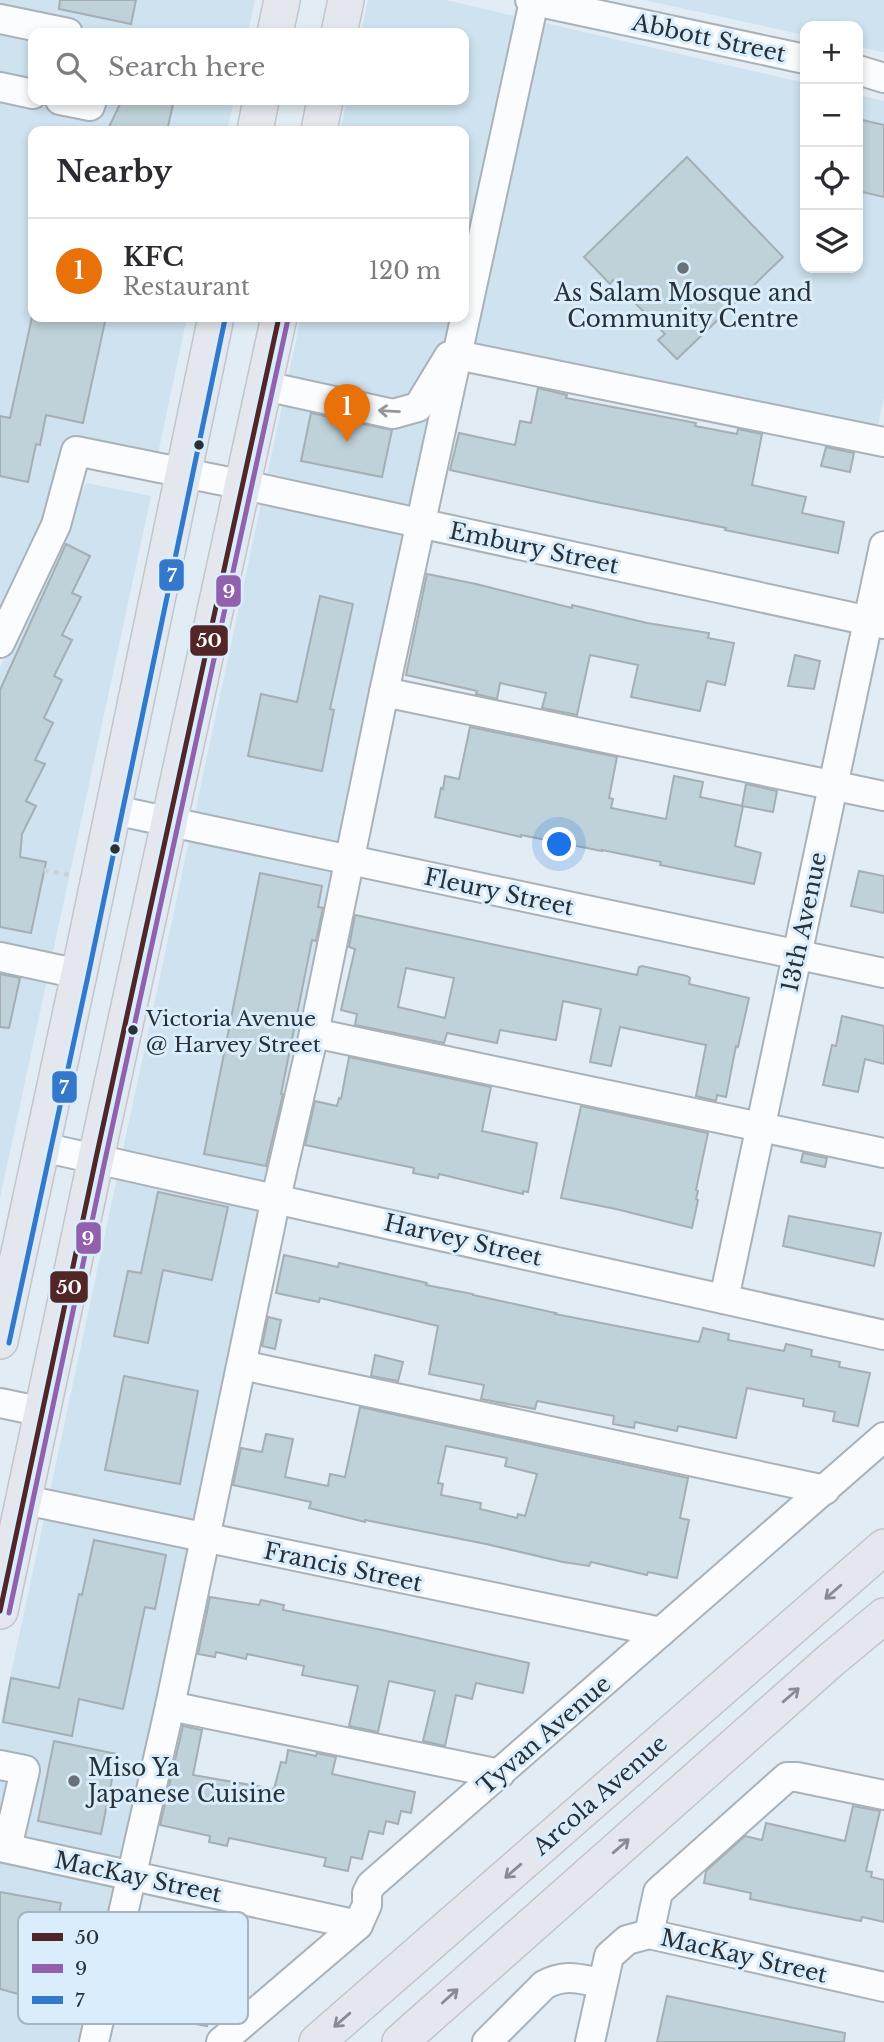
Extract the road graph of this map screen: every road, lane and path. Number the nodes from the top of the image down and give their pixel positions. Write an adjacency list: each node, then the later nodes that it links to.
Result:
1 (282, 0): 6 (main road)
2 (346, 0): 7 (main road)
3 (532, 0): 8 (street, Abbott Street); 17 (street)
4 (0, 19): 5 (street)
5 (44, 28)
6 (276, 28)
7 (340, 28)
8 (800, 58)
9 (863, 72): 10 (street)
10 (884, 78)
11 (0, 88): 12 (street)
12 (28, 93)
13 (260, 105): 15 (main road)
14 (324, 105): 16 (main road)
15 (256, 126)
16 (320, 126)
17 (469, 286)
18 (215, 322): 24 (main road)
19 (278, 322): 22 (main road)
20 (461, 322): 21 (street)
21 (454, 354): 22 (street, one-way to 22); 23 (street); 26 (street)
22 (265, 386): 25 (main road)
23 (884, 442)
24 (184, 472): 25 (street, Embury Street); 29 (street, Embury Street); 33 (main road)
25 (244, 485): 26 (street, Embury Street); 34 (main road)
26 (421, 523): 28 (street, Embury Street); 30 (street)
27 (884, 546): 28 (street, 13th Avenue)
28 (876, 622): 31 (street, 13th Avenue)
29 (0, 643)
30 (384, 691): 31 (street); 35 (street)
31 (833, 785): 32 (street); 36 (street, 13th Avenue)
32 (884, 796)
33 (114, 810): 34 (street, Fleury Street); 39 (main road)
34 (170, 821): 35 (street, Fleury Street); 44 (main road)
35 (351, 861): 36 (street, Fleury Street); 40 (street)
36 (797, 955): 38 (street, Fleury Street); 41 (street, 13th Avenue)
37 (0, 957): 39 (street)
38 (884, 973)
39 (79, 974): 42 (main road)
40 (314, 1033): 41 (street); 45 (street)
41 (760, 1128): 43 (street); 46 (street, 13th Avenue)
42 (42, 1147): 44 (street, Harvey Street); 48 (main road)
43 (884, 1153)
44 (96, 1158): 45 (street, Harvey Street); 51 (main road)
45 (276, 1198): 46 (street, Harvey Street); 49 (street)
46 (724, 1299): 47 (street, Harvey Street)
47 (884, 1335)
48 (0, 1341)
49 (242, 1365): 53 (street); 55 (street)
50 (0, 1403): 51 (street)
51 (43, 1412): 54 (main road)
52 (884, 1437): 53 (street, Tyvan Avenue)
53 (825, 1490): 59 (street, Tyvan Avenue)
54 (25, 1500): 55 (street, Francis Street); 57 (main road)
55 (206, 1538): 59 (street, Francis Street); 60 (street)
56 (884, 1547): 76 (main road, Arcola Avenue, one-way to 76)
57 (0, 1611)
58 (884, 1616): 77 (main road, one-way to 58)
59 (661, 1632): 62 (street, Tyvan Avenue)
60 (170, 1706): 62 (street); 65 (street)
61 (0, 1765): 64 (street)
62 (500, 1774): 67 (street, Tyvan Avenue)
63 (884, 1795): 68 (street)
64 (4, 1848): 65 (street, MacKay Street)
65 (133, 1876): 66 (street); 67 (street, MacKay Street)
66 (125, 1912)
67 (358, 1925): 71 (street)
68 (649, 1934): 69 (street, MacKay Street); 70 (street, MacKay Street)
69 (602, 1983): 78 (street); 79 (street)
70 (884, 1987)
71 (248, 2019)
72 (98, 2024): 74 (street)
73 (242, 2024): 75 (street)
74 (94, 2042)
75 (221, 2042)
76 (317, 2042)
77 (400, 2042)
78 (487, 2042)
79 (590, 2042)

